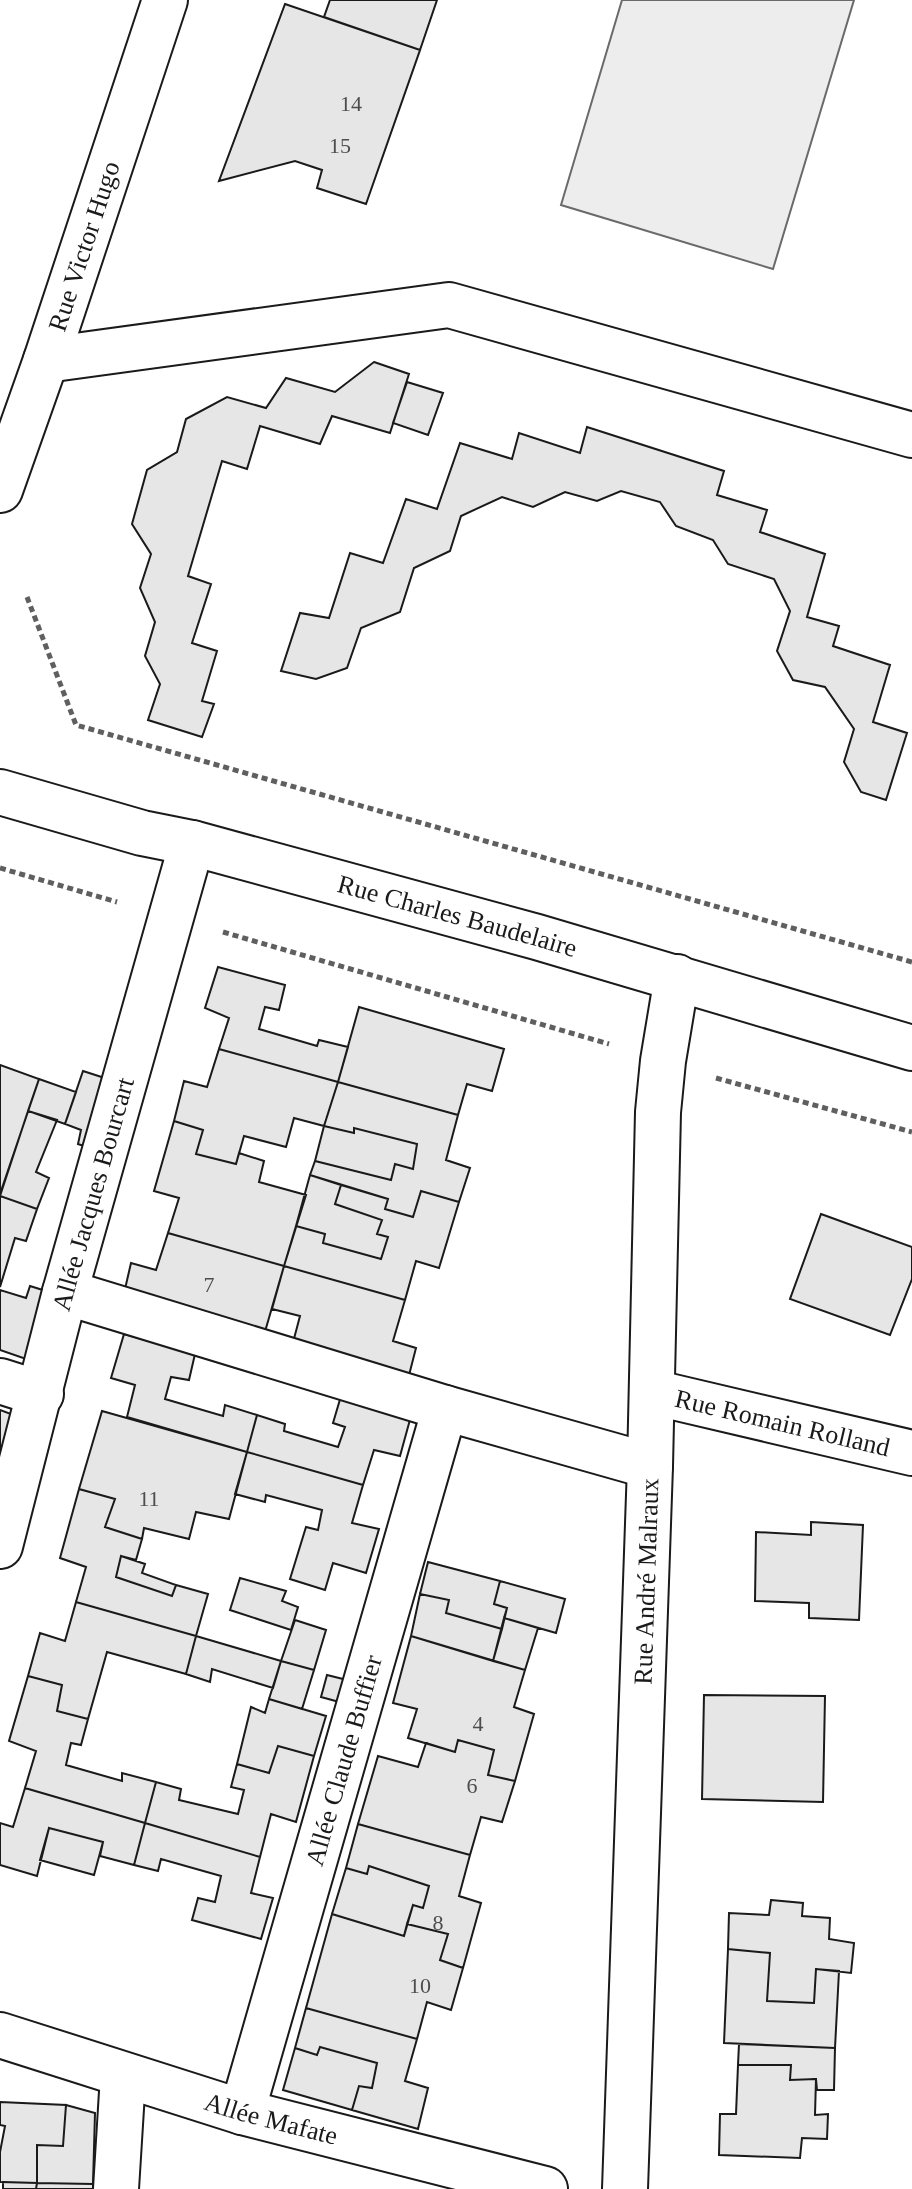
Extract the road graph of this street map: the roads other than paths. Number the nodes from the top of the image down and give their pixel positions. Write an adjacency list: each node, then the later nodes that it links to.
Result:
1 (165, 0): 2 (street, Rue Victor Hugo)
2 (46, 360): 3 (street); 4 (street, Rue Victor Hugo)
3 (912, 435)
4 (0, 490)
5 (0, 792): 6 (street, Rue Charles Baudelaire)
6 (192, 843): 7 (street, Rue Charles Baudelaire); 9 (street, Allée Jacques Bourcart)
7 (677, 977): 8 (street, Rue Charles Baudelaire); 11 (street, Rue André Malraux)
8 (912, 1048)
9 (65, 1292): 10 (street, Allée Jacques Bourcart); 12 (street)
10 (20, 1388): 15 (street, Allée Jacques Bourcart)
11 (652, 1392): 13 (street, Rue Romain Rolland); 14 (street, Rue André Malraux)
12 (445, 1408): 14 (street); 18 (street, Allée Claude Buffier)
13 (912, 1453)
14 (650, 1466): 21 (street, Rue André Malraux)
15 (0, 1546)
16 (0, 2035): 17 (street, Allée Mafate)
17 (123, 2076): 18 (street, Allée Mafate); 19 (street)
18 (242, 2112): 20 (street, Allée Mafate)
19 (116, 2189)
20 (545, 2189)
21 (625, 2189)

